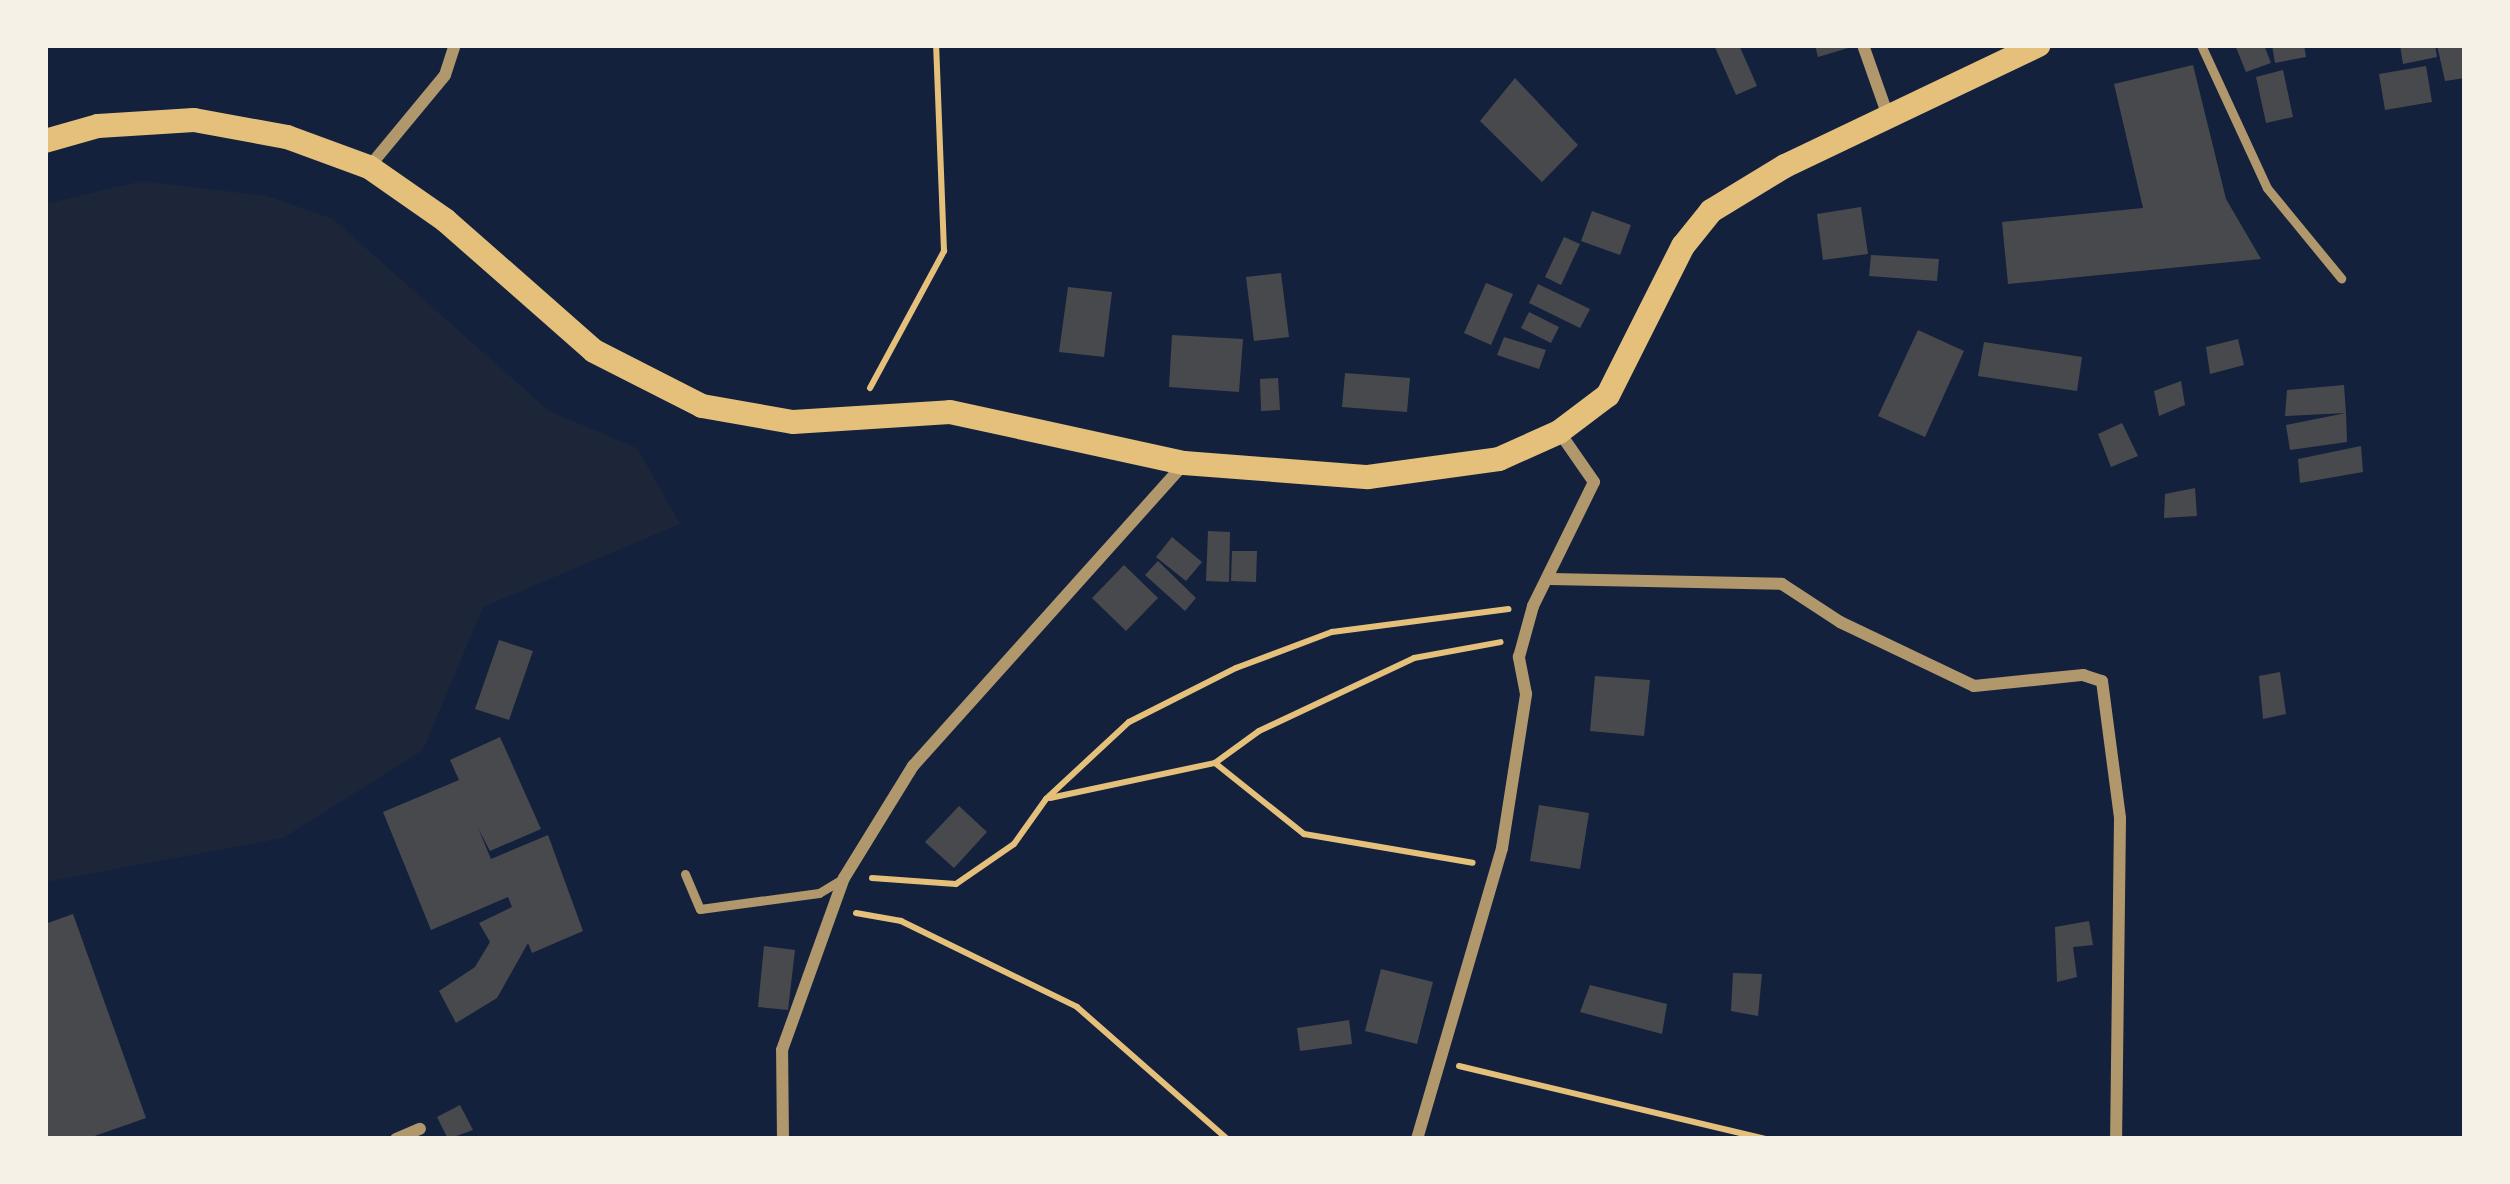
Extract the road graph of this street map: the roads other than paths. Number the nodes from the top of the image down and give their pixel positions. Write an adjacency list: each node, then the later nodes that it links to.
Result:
1 (455, 45): 7 (street)
2 (1863, 45): 5 (street)
3 (2038, 45): 5 (main road)
4 (2201, 45): 8 (lane)
5 (1889, 120): 9 (main road)
6 (45, 142): 7 (main road)
7 (369, 167): 10 (main road)
8 (2341, 278)
9 (1559, 432): 10 (main road); 11 (street)
10 (1184, 464): 13 (street)
11 (1551, 579): 17 (street); 18 (street)
12 (685, 874): 13 (lane)
13 (844, 878): 16 (street)
14 (420, 1130): 15 (street)
15 (396, 1139)
16 (783, 1139)
17 (1417, 1139)
18 (2116, 1139)

